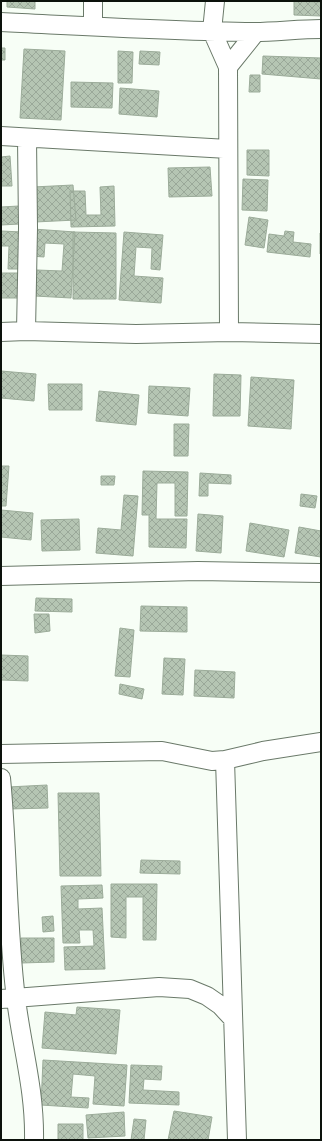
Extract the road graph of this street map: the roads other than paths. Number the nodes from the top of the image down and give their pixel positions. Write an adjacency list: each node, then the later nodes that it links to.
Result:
1 (93, 1): 4 (street)
2 (215, 1): 6 (street)
3 (1, 22): 4 (street)
4 (93, 26): 6 (street)
5 (321, 30): 7 (street)
6 (212, 31): 7 (street); 8 (street)
7 (256, 32): 8 (street)
8 (228, 67): 11 (street)
9 (1, 136): 10 (street)
10 (26, 138): 11 (street); 12 (street)
11 (228, 149): 14 (street)
12 (26, 331): 13 (street); 14 (street)
13 (1, 332)
14 (229, 332): 15 (street)
15 (321, 334)
16 (321, 573): 17 (street)
17 (1, 576)
18 (321, 742): 20 (street)
19 (1, 754): 20 (street)
20 (225, 760): 23 (street)
21 (1, 778): 22 (street)
22 (9, 999): 23 (street); 24 (street)
23 (233, 1019): 25 (street)
24 (34, 1140)
25 (238, 1140)

